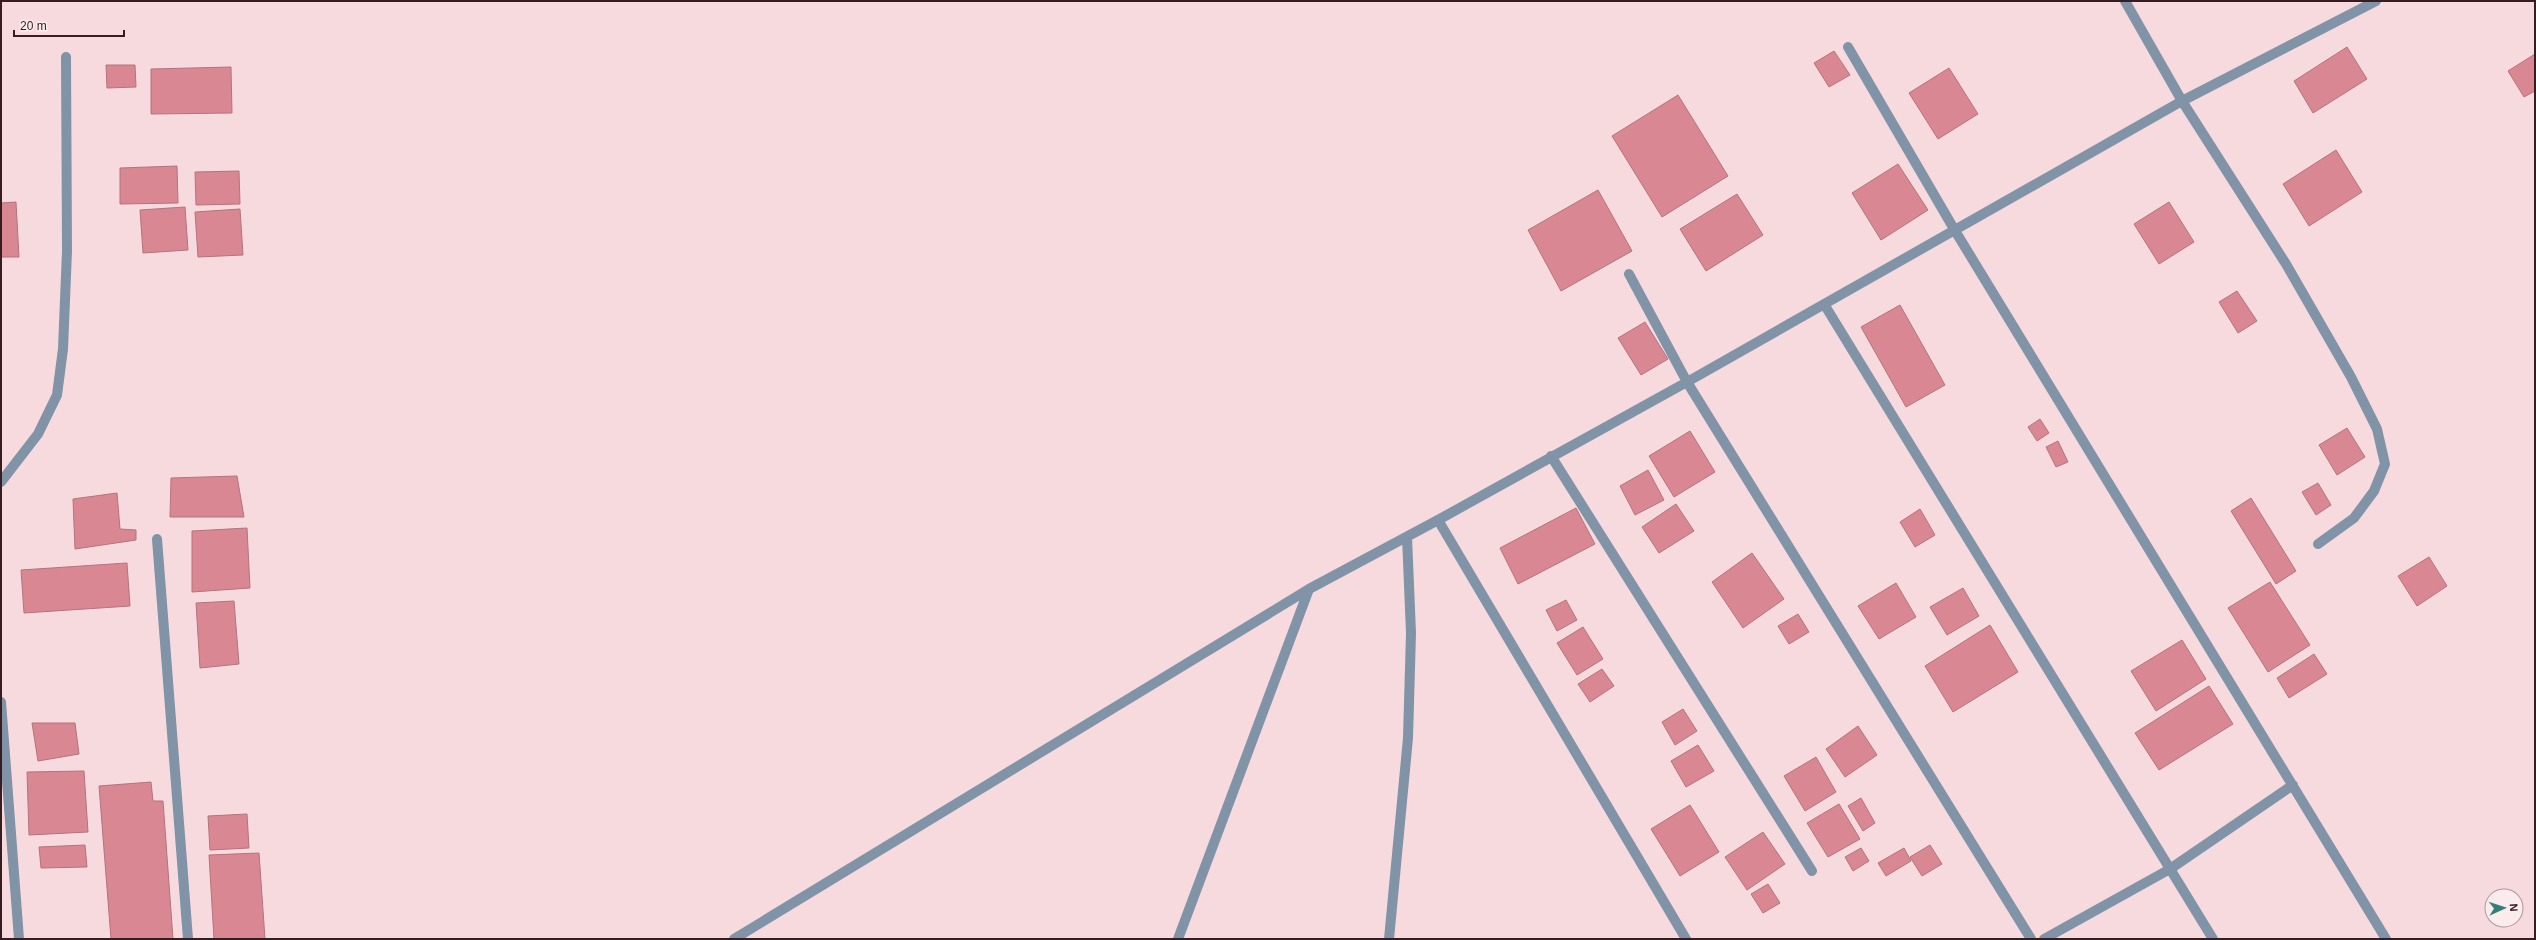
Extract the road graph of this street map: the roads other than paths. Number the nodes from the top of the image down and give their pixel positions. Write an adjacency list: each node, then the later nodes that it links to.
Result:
1 (2125, 1): 5 (street)
2 (2376, 1): 5 (street)
3 (1848, 47): 6 (street)
4 (66, 57): 11 (street)
5 (2182, 101): 6 (street); 15 (street)
6 (1954, 228): 8 (street); 18 (street)
7 (1629, 274): 9 (street)
8 (1824, 304): 9 (street); 19 (street)
9 (1686, 382): 10 (street); 27 (street)
10 (1551, 456): 12 (street); 20 (street)
11 (1, 482)
12 (1438, 520): 13 (street); 26 (street)
13 (1407, 537): 16 (street); 25 (street)
14 (157, 539): 22 (street)
15 (2318, 544)
16 (1309, 589): 23 (street); 24 (street)
17 (1, 702): 21 (street)
18 (2293, 786): 19 (street); 30 (street)
19 (2170, 869): 28 (street); 29 (street)
20 (1812, 871)
21 (19, 939)
22 (188, 939)
23 (734, 939)
24 (1178, 939)
25 (1389, 939)
26 (1686, 939)
27 (2031, 939)
28 (2044, 939)
29 (2213, 939)
30 (2386, 939)

